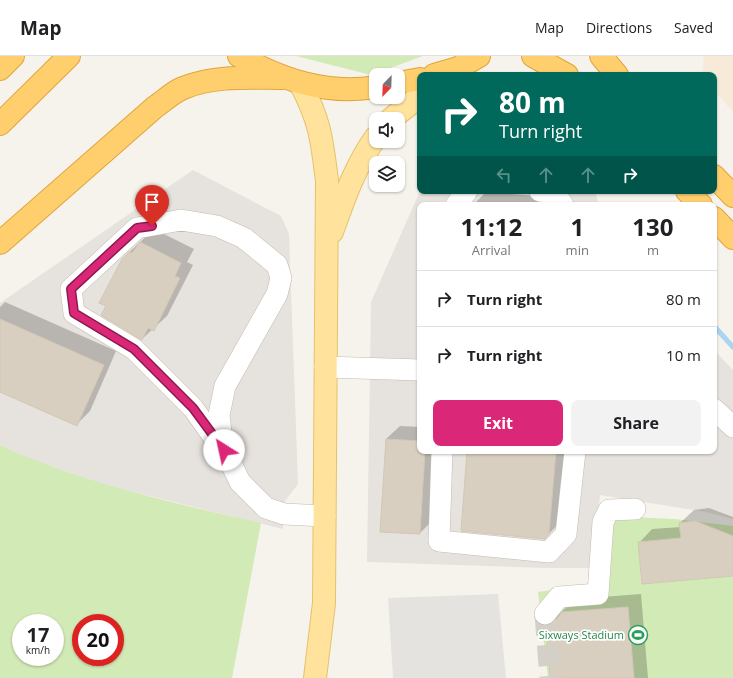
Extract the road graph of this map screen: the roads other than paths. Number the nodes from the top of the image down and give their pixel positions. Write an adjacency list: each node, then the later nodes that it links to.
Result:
1 (13, 56): 7 (highway)
2 (69, 56): 17 (highway)
3 (239, 56): 11 (highway)
4 (479, 56): 8 (highway)
5 (533, 56): 9 (highway)
6 (601, 56): 10 (highway)
7 (0, 69)
8 (454, 72)
9 (562, 72)
10 (614, 72)
11 (291, 80): 14 (highway); 27 (highway); 28 (main road)
12 (417, 80): 13 (highway)
13 (405, 82)
14 (369, 87)
15 (417, 98): 16 (main road)
16 (400, 112)
17 (0, 124)
18 (369, 147): 28 (main road)
19 (717, 179): 22 (highway)
20 (465, 194): 23 (lane)
21 (690, 194): 24 (highway)
22 (733, 196)
23 (458, 202)
24 (698, 202)
25 (717, 221): 26 (highway)
26 (733, 238)
27 (0, 243)
28 (327, 246): 29 (main road)
29 (325, 367): 30 (lane); 37 (main road)
30 (417, 370)
31 (717, 413): 32 (lane)
32 (733, 427)
33 (224, 450): 33 (lane); 37 (lane)
34 (442, 454): 35 (lane)
35 (575, 454)
36 (635, 509): 38 (lane)
37 (325, 516): 39 (main road)
38 (545, 614)
39 (315, 678)

